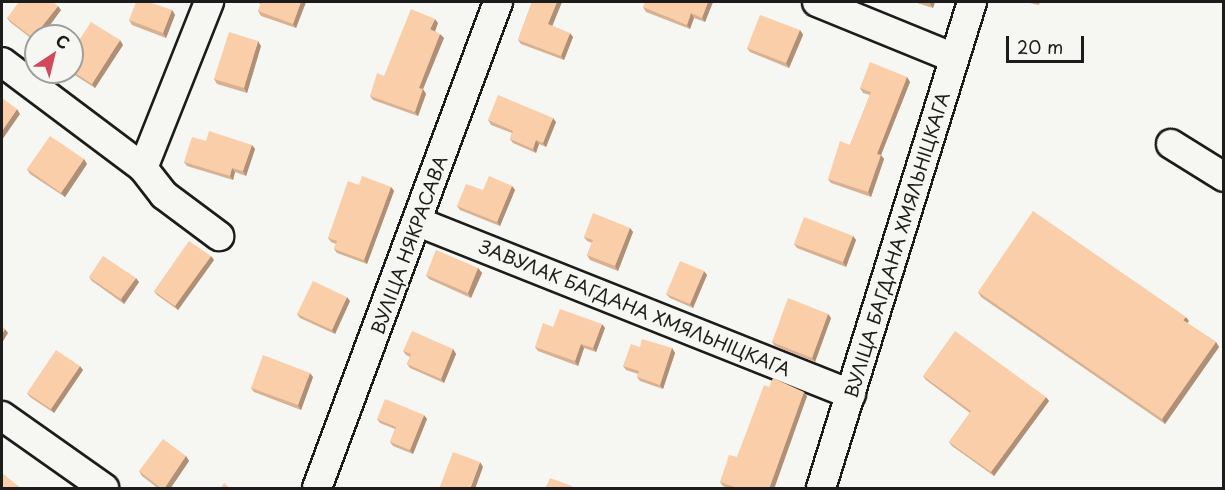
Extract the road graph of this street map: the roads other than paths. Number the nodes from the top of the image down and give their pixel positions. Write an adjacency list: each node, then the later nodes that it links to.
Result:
1 (209, 2): 8 (street)
2 (498, 2): 10 (street, ВУЛІЦА НЯКРАСАВА)
3 (817, 2): 5 (street)
4 (972, 2): 5 (street, ВУЛІЦА БАГДАНА ХМЯЛЬНІЦКАГА)
5 (954, 58): 12 (street, ВУЛІЦА БАГДАНА ХМЯЛЬНІЦКАГА)
6 (2, 62): 8 (street)
7 (1170, 144): 9 (street)
8 (143, 168): 11 (street)
9 (1224, 177)
10 (418, 222): 12 (street, ЗАВУЛАК БАГДАНА ХМЯЛЬНІЦКАГА); 15 (street, ВУЛІЦА НЯКРАСАВА)
11 (219, 236)
12 (851, 394): 16 (street, ВУЛІЦА БАГДАНА ХМЯЛЬНІЦКАГА)
13 (2, 416): 14 (street)
14 (104, 489)
15 (317, 489)
16 (821, 489)

